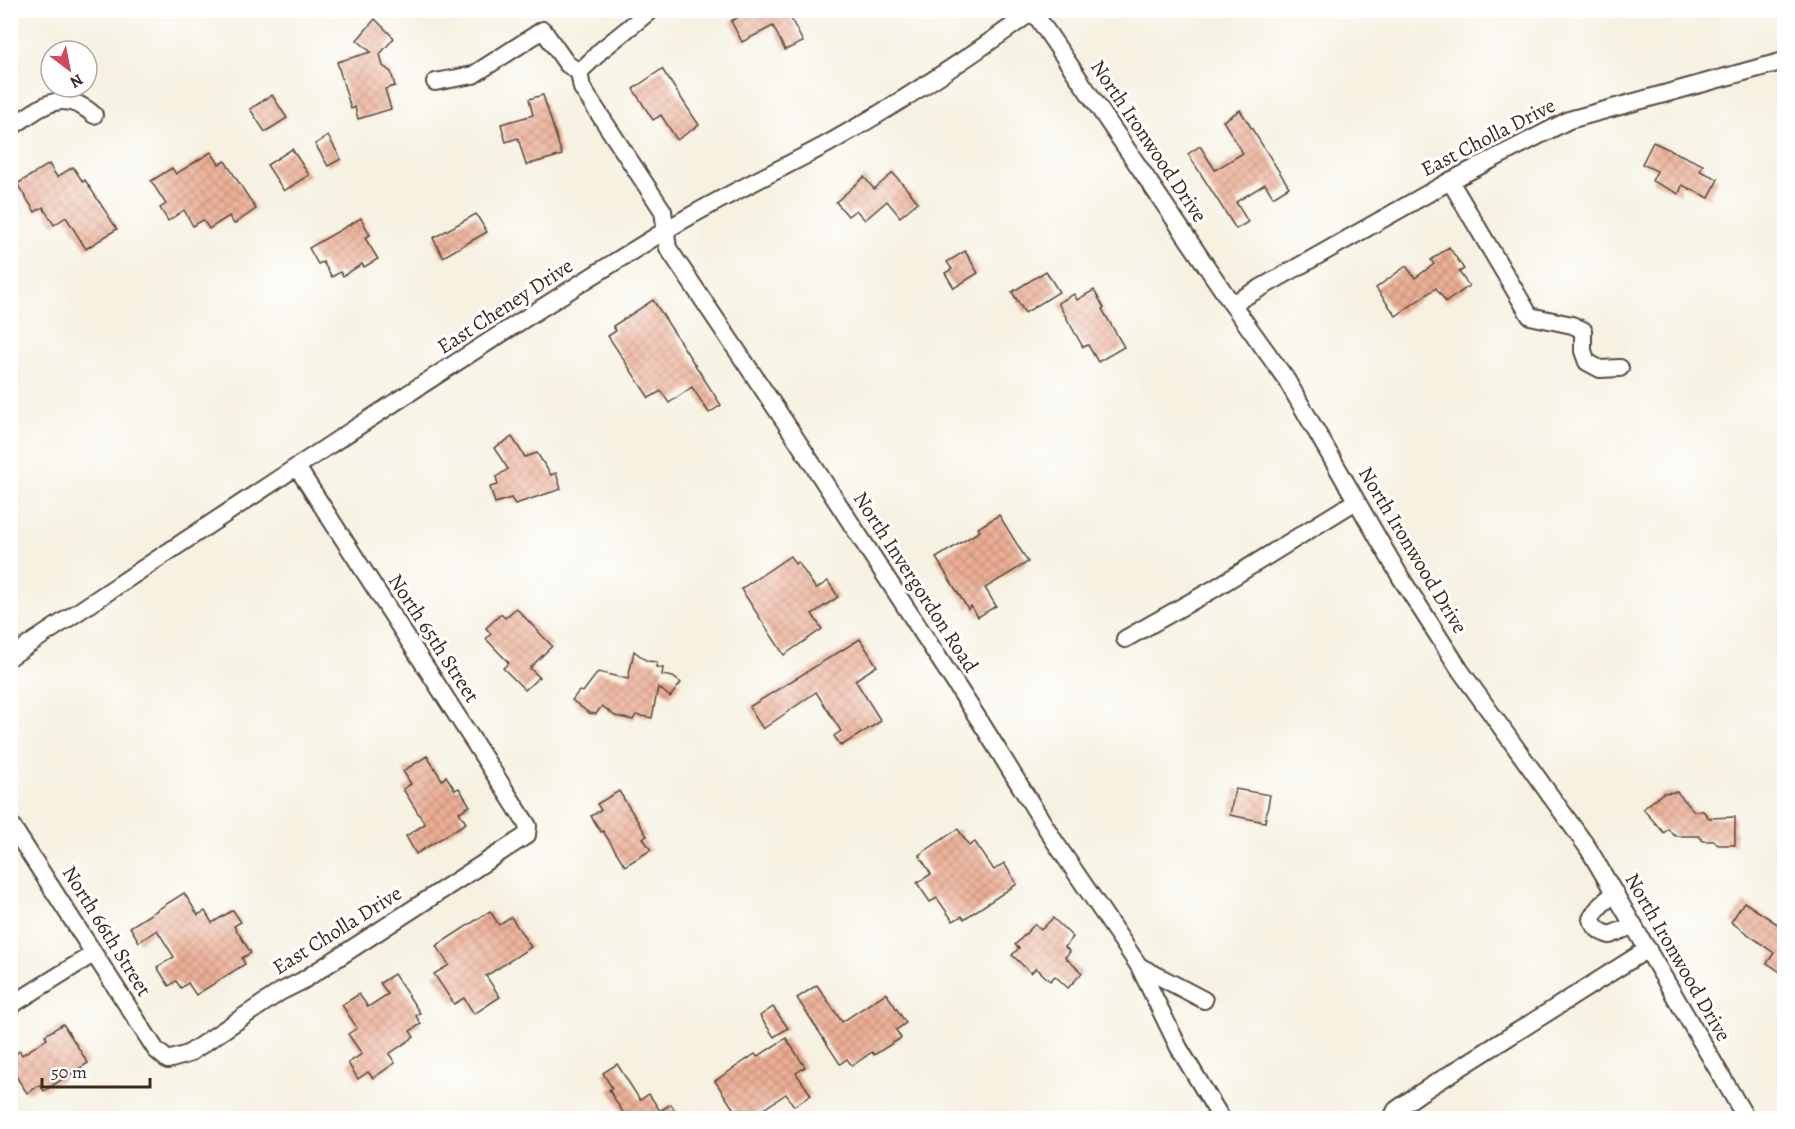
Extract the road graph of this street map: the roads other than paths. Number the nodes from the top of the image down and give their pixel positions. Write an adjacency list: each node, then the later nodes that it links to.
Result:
1 (651, 10): 4 (street)
2 (1033, 10): 9 (street, East Cheney Drive); 10 (street, North Ironwood Drive)
3 (1785, 61): 8 (street, East Cholla Drive)
4 (579, 72): 5 (street); 9 (street, North Invergordon Road)
5 (435, 82)
6 (94, 115): 7 (street)
7 (10, 128)
8 (1450, 181): 10 (street, East Cholla Drive); 11 (street)
9 (666, 230): 12 (street, East Cheney Drive); 22 (street, North Invergordon Road)
10 (1232, 304): 13 (street, North Ironwood Drive)
11 (1620, 368)
12 (297, 467): 15 (street, East Cheney Drive); 17 (street, North 65th Street)
13 (1356, 501): 14 (street); 18 (street, North Ironwood Drive)
14 (1125, 639)
15 (10, 657)
16 (10, 823): 21 (street, North 66th Street)
17 (527, 835): 25 (street, East Cholla Drive)
18 (1616, 894): 19 (street, North Ironwood Drive); 19 (street)
19 (1634, 925): 20 (street, North Ironwood Drive)
20 (1648, 949): 27 (street); 28 (street, North Ironwood Drive)
21 (93, 954): 24 (street); 25 (street, North 66th Street)
22 (1139, 966): 23 (street); 26 (street, North Invergordon Road)
23 (1204, 1000)
24 (10, 1006)
25 (168, 1060)
26 (1221, 1119)
27 (1392, 1119)
28 (1746, 1119)

